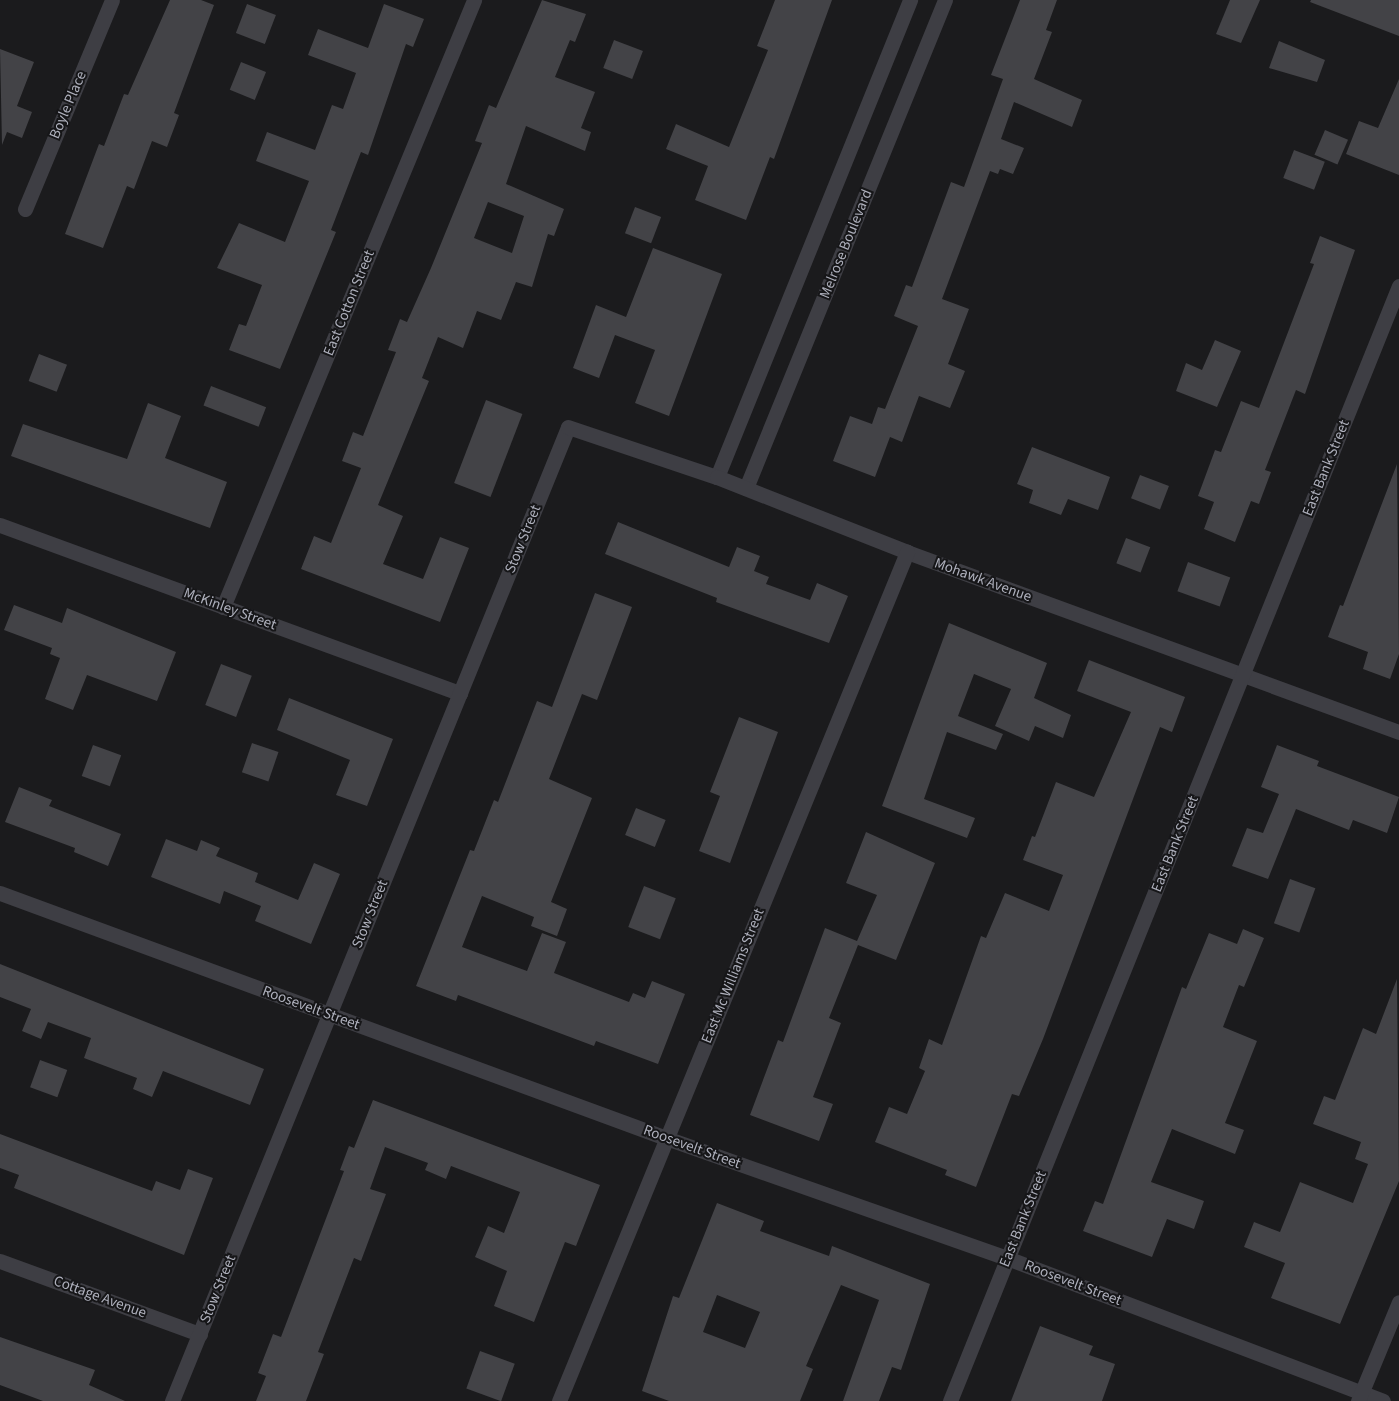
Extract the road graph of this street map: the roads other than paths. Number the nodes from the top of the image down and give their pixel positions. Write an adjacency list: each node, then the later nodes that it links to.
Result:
1 (112, 0): 5 (street, Boyle Place)
2 (474, 0): 12 (street, East Cotton Street)
3 (910, 0): 8 (street)
4 (945, 0): 9 (street, Melrose Boulevard)
5 (25, 209)
6 (1399, 286): 13 (street, East Bank Street)
7 (568, 427): 8 (street, Mohawk Avenue); 14 (street, Stow Street)
8 (717, 477): 9 (street, Mohawk Avenue)
9 (746, 488): 11 (street, Mohawk Avenue)
10 (0, 525): 12 (street, McKinley Street)
11 (907, 552): 13 (street, Mohawk Avenue); 18 (street, East Mc Williams Street)
12 (223, 607): 14 (street, McKinley Street)
13 (1244, 675): 15 (street, Mohawk Avenue); 19 (street, East Bank Street)
14 (460, 693): 17 (street, Stow Street)
15 (1399, 732)
16 (0, 893): 17 (street, Roosevelt Street)
17 (330, 1014): 18 (street, Roosevelt Street); 22 (street, Stow Street)
18 (666, 1138): 19 (street, Roosevelt Street); 25 (street, East Mc Williams Street)
19 (1007, 1258): 23 (street, Roosevelt Street); 26 (street, East Bank Street)
20 (0, 1261): 22 (street, Cottage Avenue)
21 (1399, 1302): 23 (street)
22 (200, 1334): 24 (street, Stow Street)
23 (1359, 1397): 27 (street, Roosevelt Street)
24 (172, 1401)
25 (558, 1401)
26 (950, 1401)
27 (1383, 1401)

